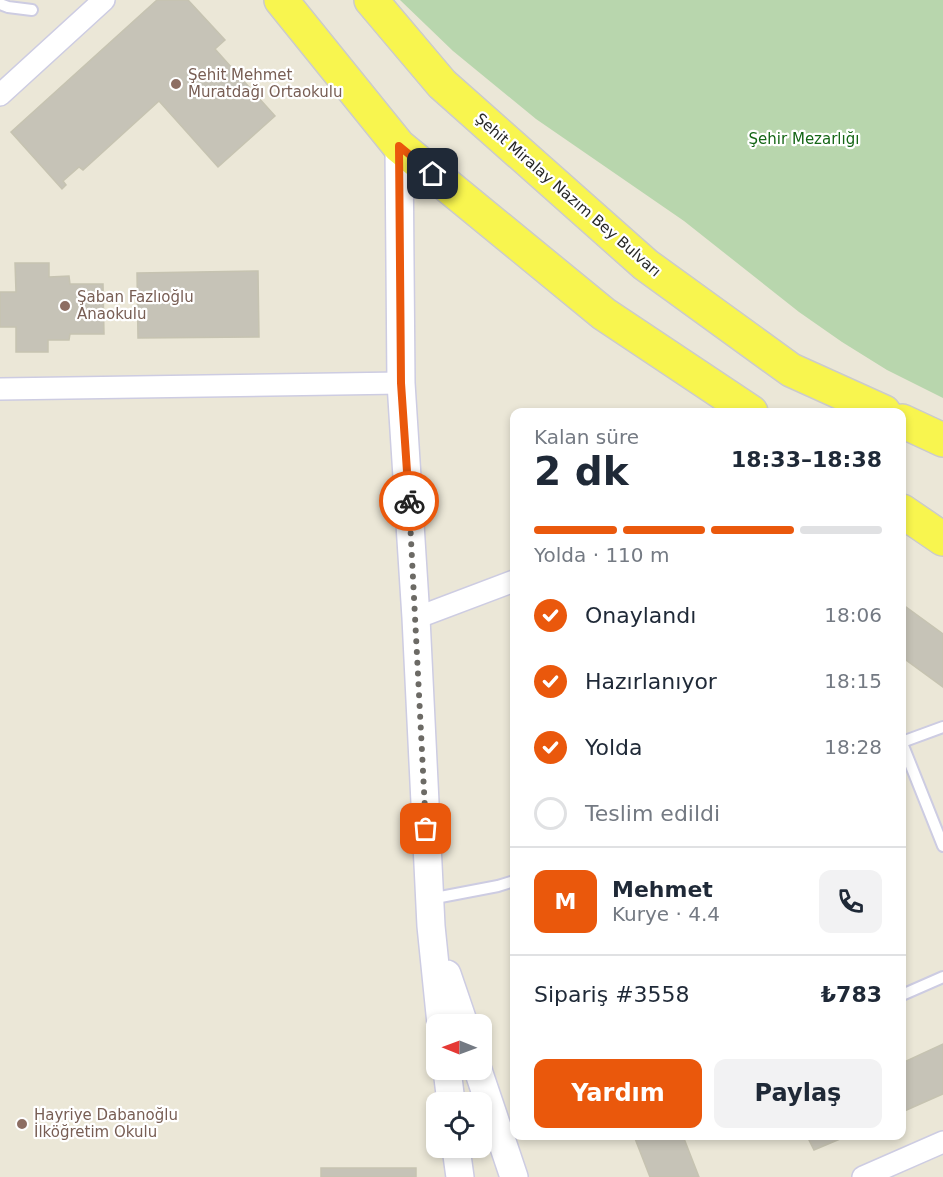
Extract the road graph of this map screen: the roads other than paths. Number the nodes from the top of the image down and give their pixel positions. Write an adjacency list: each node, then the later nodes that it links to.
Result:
1 (105, 0): 6 (street)
2 (281, 0): 7 (main road)
3 (371, 0): 11 (main road, Şehit Miralay Nazım Bey Bulvarı)
4 (0, 4): 5 (lane)
5 (32, 10)
6 (0, 94)
7 (399, 146): 8 (street); 10 (main road)
8 (401, 383): 9 (street); 17 (street)
9 (0, 388)
10 (745, 408)
11 (875, 408)
12 (906, 422): 13 (main road)
13 (943, 440)
14 (906, 514): 15 (main road)
15 (943, 539)
16 (510, 583): 17 (street)
17 (416, 618): 23 (street)
18 (943, 727): 19 (lane)
19 (906, 741)
20 (906, 753): 21 (lane)
21 (943, 846)
22 (510, 882): 23 (lane)
23 (430, 900): 24 (street)
24 (431, 926): 27 (street); 28 (street)
25 (943, 977): 26 (lane)
26 (906, 992)
27 (440, 1014)
28 (461, 1014)
29 (481, 1080): 33 (street)
30 (943, 1142): 34 (street)
31 (457, 1158): 32 (street)
32 (460, 1177)
33 (514, 1177)
34 (863, 1177)

